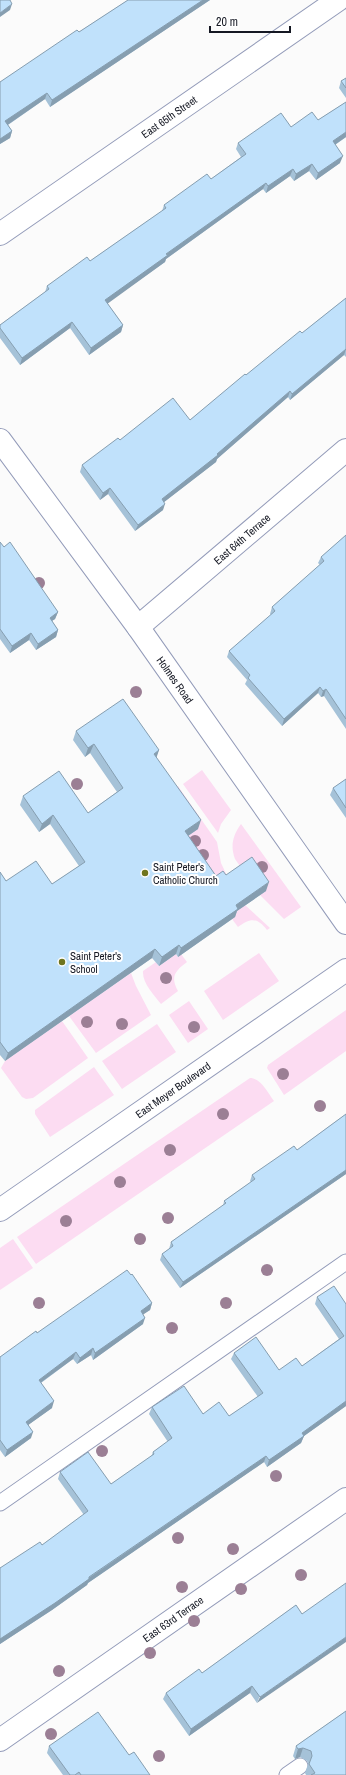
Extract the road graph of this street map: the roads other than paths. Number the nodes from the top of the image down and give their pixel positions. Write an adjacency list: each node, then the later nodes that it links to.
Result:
1 (338, 0): 2 (street, East 65th Street)
2 (0, 234)
3 (0, 440): 5 (street, Holmes Road)
4 (346, 450): 5 (street, East 64th Terrace)
5 (138, 627): 6 (street, Holmes Road)
6 (346, 923)
7 (346, 970): 8 (street, East Meyer Boulevard)
8 (0, 1210)
9 (346, 1262): 11 (lane)
10 (346, 1499): 12 (street, East 63rd Terrace)
11 (0, 1503)
12 (0, 1740)
13 (300, 1766): 14 (lane)
14 (287, 1775)

